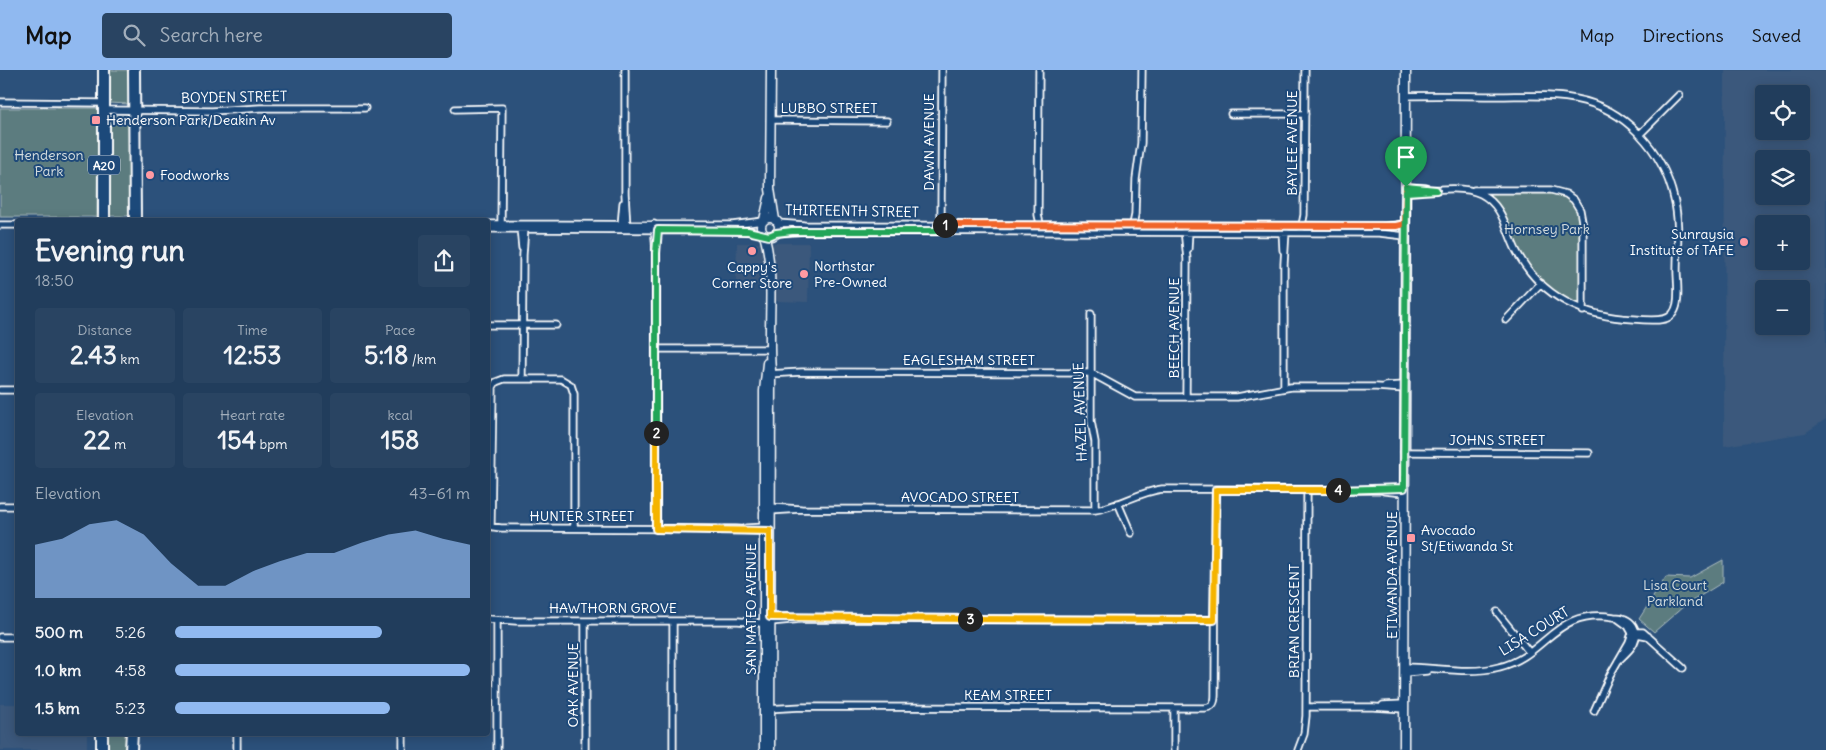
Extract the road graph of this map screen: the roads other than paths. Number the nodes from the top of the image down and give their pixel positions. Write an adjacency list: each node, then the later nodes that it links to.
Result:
1 (104, 70): 13 (highway, A20)
2 (134, 70): 16 (highway, A20)
3 (625, 70): 37 (street)
4 (770, 70): 19 (street)
5 (942, 70): 39 (street, DAWN AVENUE)
6 (1038, 70): 40 (street)
7 (1142, 70): 25 (street)
8 (1305, 70): 18 (street, BAYLEE AVENUE)
9 (1406, 70): 11 (street, ETIWANDA AVENUE)
10 (1679, 95): 21 (street)
11 (1406, 96): 21 (street); 23 (street, ETIWANDA AVENUE)
12 (0, 102): 13 (street, BOYDEN STREET)
13 (105, 107): 16 (street, BOYDEN STREET); 27 (highway, A20)
14 (365, 108): 16 (street, BOYDEN STREET)
15 (455, 109): 35 (street)
16 (134, 110): 28 (highway, A20)
17 (1232, 114): 18 (street)
18 (1305, 114): 26 (street, BAYLEE AVENUE)
19 (770, 120): 20 (street, LUBBO STREET); 22 (street)
20 (887, 121)
21 (1640, 134): 53 (street)
22 (770, 188): 29 (street); 30 (street)
23 (1406, 190): 24 (street); 32 (street, ETIWANDA AVENUE)
24 (1467, 190): 52 (street); 53 (street)
25 (1135, 215): 41 (street); 42 (street)
26 (1304, 215): 45 (street, BAYLEE AVENUE); 46 (street, BAYLEE AVENUE)
27 (104, 218)
28 (135, 218)
29 (764, 220): 30 (street); 38 (street); 48 (street)
30 (776, 221): 39 (street, THIRTEENTH STREET); 49 (street)
31 (490, 224): 35 (street)
32 (1405, 224): 46 (street, THIRTEENTH STREET); 50 (street, ETIWANDA AVENUE)
33 (0, 225): 34 (street)
34 (15, 225)
35 (501, 227): 36 (street); 47 (street)
36 (523, 227): 37 (street); 57 (street)
37 (624, 227): 38 (street)
38 (656, 227): 48 (street); 59 (street)
39 (941, 228): 40 (street, THIRTEENTH STREET); 49 (street, THIRTEENTH STREET)
40 (1038, 228): 41 (street, THIRTEENTH STREET)
41 (1132, 229): 42 (street, THIRTEENTH STREET)
42 (1139, 229): 43 (street, THIRTEENTH STREET)
43 (1186, 229): 44 (street, THIRTEENTH STREET); 68 (street, BEECH AVENUE)
44 (1284, 229): 45 (street, THIRTEENTH STREET); 65 (street)
45 (1301, 229): 46 (street, THIRTEENTH STREET)
46 (1308, 229): 50 (street, THIRTEENTH STREET)
47 (490, 230)
48 (764, 234): 49 (street); 51 (street, SAN MATEO AVENUE)
49 (775, 234): 51 (street, SAN MATEO AVENUE)
50 (1405, 236): 64 (street, ETIWANDA AVENUE)
51 (770, 257): 60 (street, SAN MATEO AVENUE)
52 (1541, 283): 53 (street); 55 (street)
53 (1583, 311)
54 (1091, 314): 62 (street, HAZEL AVENUE)
55 (1506, 320)
56 (490, 325): 57 (street)
57 (523, 325): 58 (street); 63 (street)
58 (556, 325)
59 (656, 349): 60 (street); 82 (street)
60 (769, 349): 61 (street, SAN MATEO AVENUE)
61 (768, 372): 62 (street, EAGLESHAM STREET); 78 (street, SAN MATEO AVENUE)
62 (1091, 373): 68 (street, EAGLESHAM STREET); 79 (street, HAZEL AVENUE)
63 (522, 379): 74 (street); 81 (street)
64 (1405, 387): 65 (street); 69 (street, ETIWANDA AVENUE)
65 (1284, 388): 68 (street)
66 (0, 390): 67 (street)
67 (15, 390)
68 (1186, 397)
69 (1404, 452): 70 (street, JOHNS STREET); 73 (street, ETIWANDA AVENUE)
70 (1589, 453)
71 (1216, 490): 72 (street, AVOCADO STREET); 75 (street, AVOCADO STREET); 89 (street)
72 (1307, 490): 73 (street, AVOCADO STREET); 98 (street, BRIAN CRESCENT)
73 (1404, 490): 97 (street, ETIWANDA AVENUE)
74 (490, 491)
75 (1118, 503): 79 (street, AVOCADO STREET); 84 (street)
76 (0, 506): 77 (street)
77 (15, 506)
78 (767, 509): 79 (street, AVOCADO STREET); 83 (street, SAN MATEO AVENUE)
79 (1095, 510)
80 (490, 526): 81 (street, HUNTER STREET)
81 (574, 528): 82 (street, HUNTER STREET)
82 (656, 529): 83 (street, HUNTER STREET)
83 (767, 529): 88 (street, SAN MATEO AVENUE)
84 (1132, 533)
85 (1497, 612): 95 (street)
86 (490, 619): 87 (street, HAWTHORN GROVE)
87 (497, 620): 90 (street, HAWTHORN GROVE); 111 (street)
88 (767, 620): 89 (street, HAWTHORN GROVE); 91 (street, HAWTHORN GROVE); 100 (street, SAN MATEO AVENUE)
89 (1214, 620): 101 (street, KEAM STREET)
90 (585, 621): 91 (street, HAWTHORN GROVE); 112 (street, OAK AVENUE)
91 (673, 621): 113 (street)
92 (1635, 633): 95 (street, LISA COURT); 96 (street); 102 (street)
93 (0, 637): 94 (street)
94 (15, 637)
95 (1529, 652): 97 (street, LISA COURT)
96 (1683, 668)
97 (1404, 670): 99 (street, ETIWANDA AVENUE)
98 (1306, 706): 99 (street); 117 (street, BRIAN CRESCENT)
99 (1404, 706): 118 (street, ETIWANDA AVENUE)
100 (767, 707): 101 (street, KEAM STREET); 114 (street, SAN MATEO AVENUE); 115 (street, SAN MATEO AVENUE)
101 (1174, 708): 116 (street)
102 (1594, 710)
103 (102, 736): 107 (highway)
104 (132, 736): 108 (highway)
105 (237, 736): 109 (street)
106 (403, 736): 110 (street)
107 (102, 750)
108 (132, 750)
109 (237, 750)
110 (403, 750)
111 (497, 750)
112 (585, 750)
113 (673, 750)
114 (764, 750)
115 (770, 750)
116 (1174, 750)
117 (1298, 750)
118 (1404, 750)

